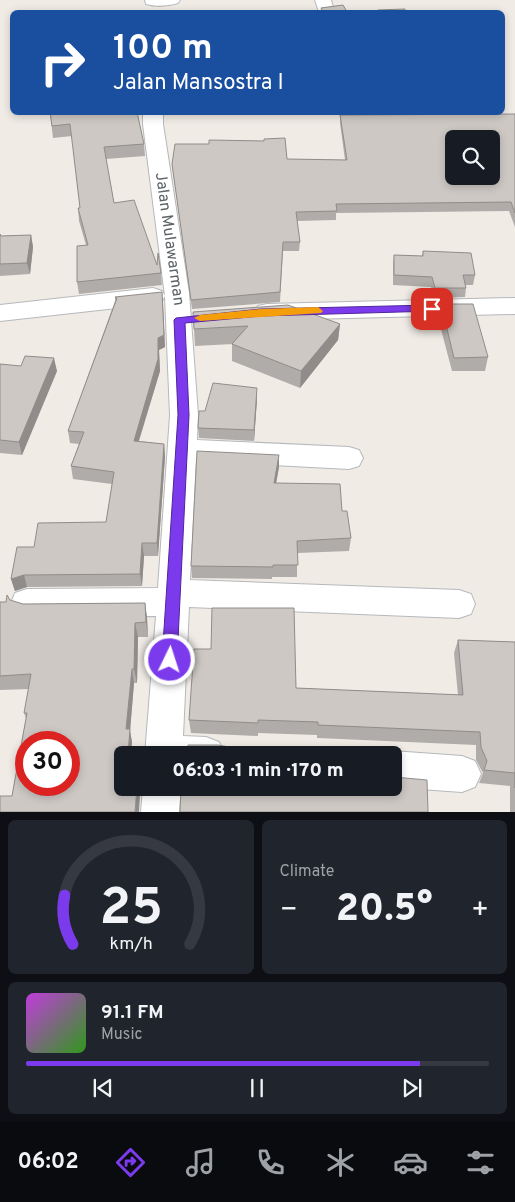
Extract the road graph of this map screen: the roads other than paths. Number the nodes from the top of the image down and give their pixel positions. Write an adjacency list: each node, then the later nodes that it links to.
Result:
1 (172, 0): 2 (street)
2 (152, 5)
3 (153, 115): 5 (street, Jalan Mulawarman)
4 (515, 306): 7 (street)
5 (187, 310): 6 (street); 8 (street, Jalan Mulawarman)
6 (0, 313)
7 (246, 314)
8 (182, 450): 9 (street); 10 (street, Jalan Mulawarman)
9 (349, 458)
10 (174, 597): 11 (street); 12 (street); 13 (street, Jalan Mulawarman)
11 (27, 603)
12 (459, 604)
13 (164, 746)
14 (402, 770): 15 (street)
15 (462, 774)
16 (161, 796): 17 (street, Jalan Mulawarman)
17 (160, 812)

